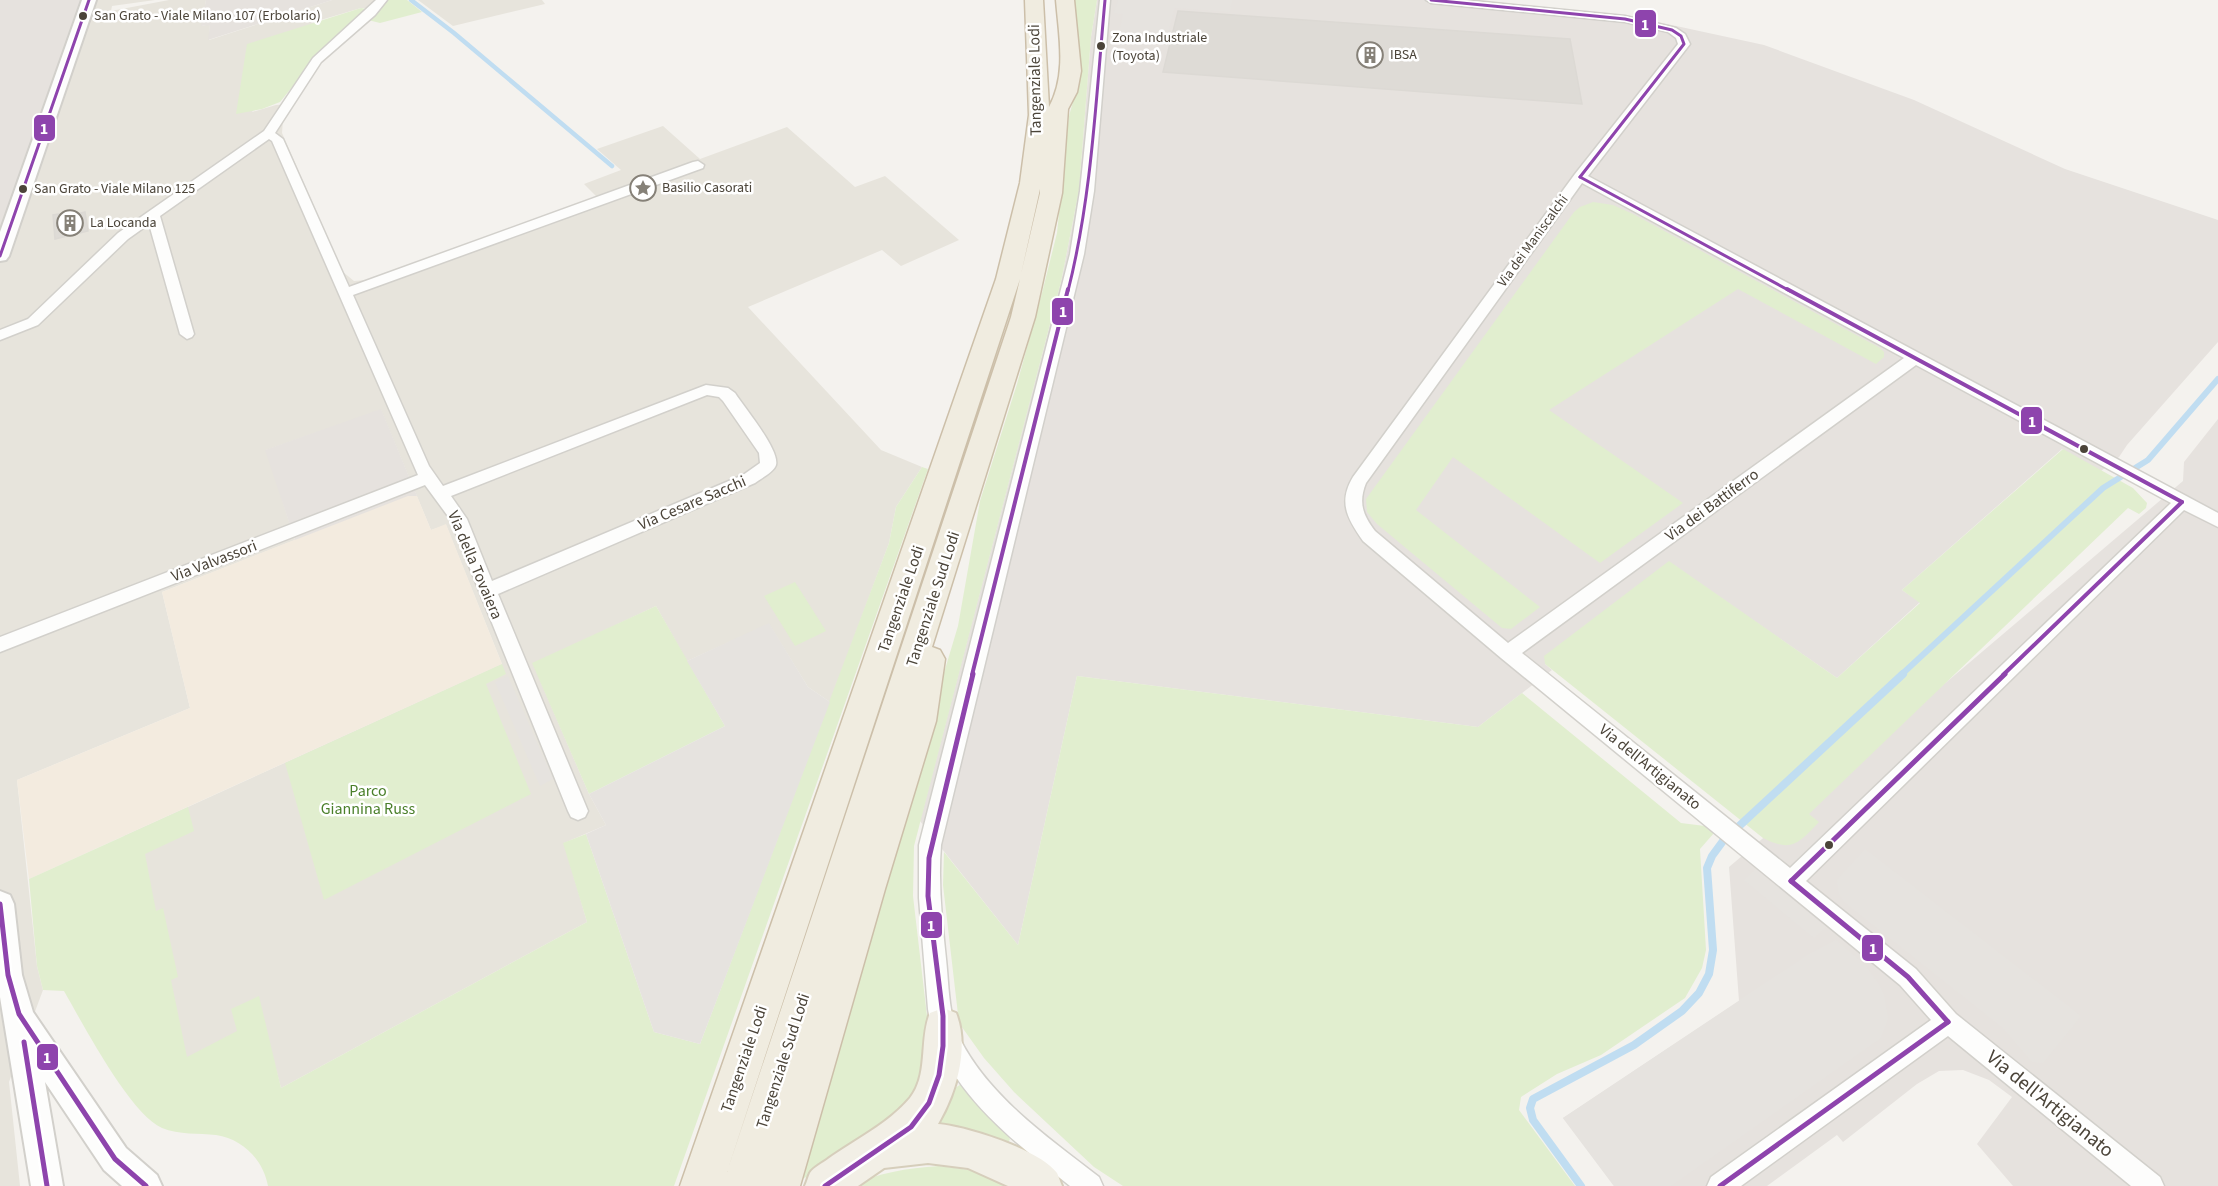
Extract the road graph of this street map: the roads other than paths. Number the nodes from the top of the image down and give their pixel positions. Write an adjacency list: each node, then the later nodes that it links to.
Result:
1 (89, 0): 13 (street)
2 (382, 0): 9 (street)
3 (1034, 0): 36 (highway, Tangenziale Lodi)
4 (1051, 0): 8 (highway, Tangenziale Sud Lodi)
5 (1065, 0): 8 (highway)
6 (1105, 0): 32 (street)
7 (1431, 0): 11 (street, Via dei Maniscalchi)
8 (1058, 109): 24 (highway, Tangenziale Sud Lodi)
9 (268, 134): 12 (street); 14 (street, Via della Tovaiera)
10 (698, 165): 14 (street)
11 (1580, 177): 17 (street); 21 (street, Via dei Maniscalchi)
12 (153, 215): 15 (street); 16 (street)
13 (0, 256)
14 (345, 293): 18 (street, Via della Tovaiera)
15 (187, 334)
16 (0, 335)
17 (1916, 357): 20 (street); 26 (street, Via dei Battiferro)
18 (427, 478): 19 (street, Via della Tovaiera); 25 (street, Via Valvassori)
19 (441, 493): 23 (street, Via della Tovaiera); 23 (street, Via Cesare Sacchi)
20 (2182, 501): 22 (street); 28 (street)
21 (1352, 512): 26 (street, Via dell'Artigianato)
22 (2218, 521)
23 (487, 591): 27 (street, Via della Tovaiera)
24 (924, 627): 37 (highway, Tangenziale Sud Lodi); 38 (highway)
25 (0, 645)
26 (1508, 653): 28 (street, Via dell'Artigianato)
27 (578, 811)
28 (1791, 881): 31 (street, Via dell'Artigianato)
29 (0, 904): 30 (street)
30 (19, 1014): 34 (street); 35 (street)
31 (1948, 1022): 42 (street); 43 (street, Via dell'Artigianato)
32 (943, 1026): 33 (main road); 41 (street)
33 (875, 1152): 39 (main road); 40 (main road)
34 (47, 1186)
35 (146, 1186)
36 (701, 1186)
37 (743, 1186)
38 (779, 1186)
39 (825, 1186)
40 (1042, 1186)
41 (1090, 1186)
42 (1720, 1186)
43 (2151, 1186)

